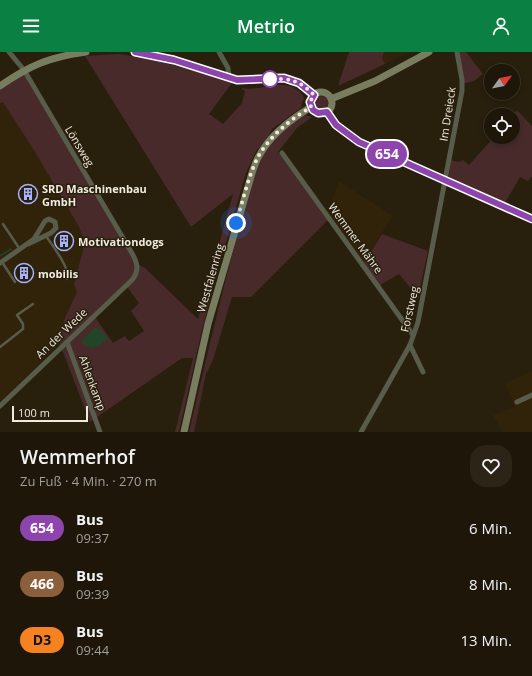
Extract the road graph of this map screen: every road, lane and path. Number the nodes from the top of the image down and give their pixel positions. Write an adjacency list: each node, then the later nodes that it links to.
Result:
1 (9, 52): 7 (street, Lönsweg)
2 (86, 52): 7 (main road)
3 (135, 52): 8 (main road)
4 (219, 52): 8 (street)
5 (429, 52): 11 (main road)
6 (457, 52): 15 (street, Im Dreieck)
7 (24, 70): 9 (main road); 22 (street, Lönsweg)
8 (229, 78): 10 (main road)
9 (0, 86)
10 (314, 95): 11 (main road); 12 (main road)
11 (331, 99): 13 (main road)
12 (311, 107): 13 (main road); 35 (main road, Westfalenring)
13 (327, 112): 15 (main road)
14 (282, 153): 26 (street, Wemmer Mähre)
15 (445, 180): 16 (main road); 26 (street, Forstweg)
16 (532, 219)
17 (3, 224): 20 (lane)
18 (46, 236): 19 (street); 19 (street); 23 (lane)
19 (28, 244): 20 (street)
20 (20, 249): 21 (street)
21 (1, 262): 24 (lane)
22 (136, 275): 27 (street, An der Wede)
23 (67, 279)
24 (15, 282)
25 (33, 304): 29 (lane)
26 (413, 335): 28 (street, Forstweg)
27 (67, 342): 33 (street, An der Wede); 34 (street, Ahlenkamp)
28 (410, 345): 30 (street); 36 (street, Forstweg)
29 (0, 347)
30 (423, 372)
31 (532, 395): 32 (street)
32 (517, 402)
33 (0, 406)
34 (100, 432)
35 (184, 432)
36 (360, 432)

